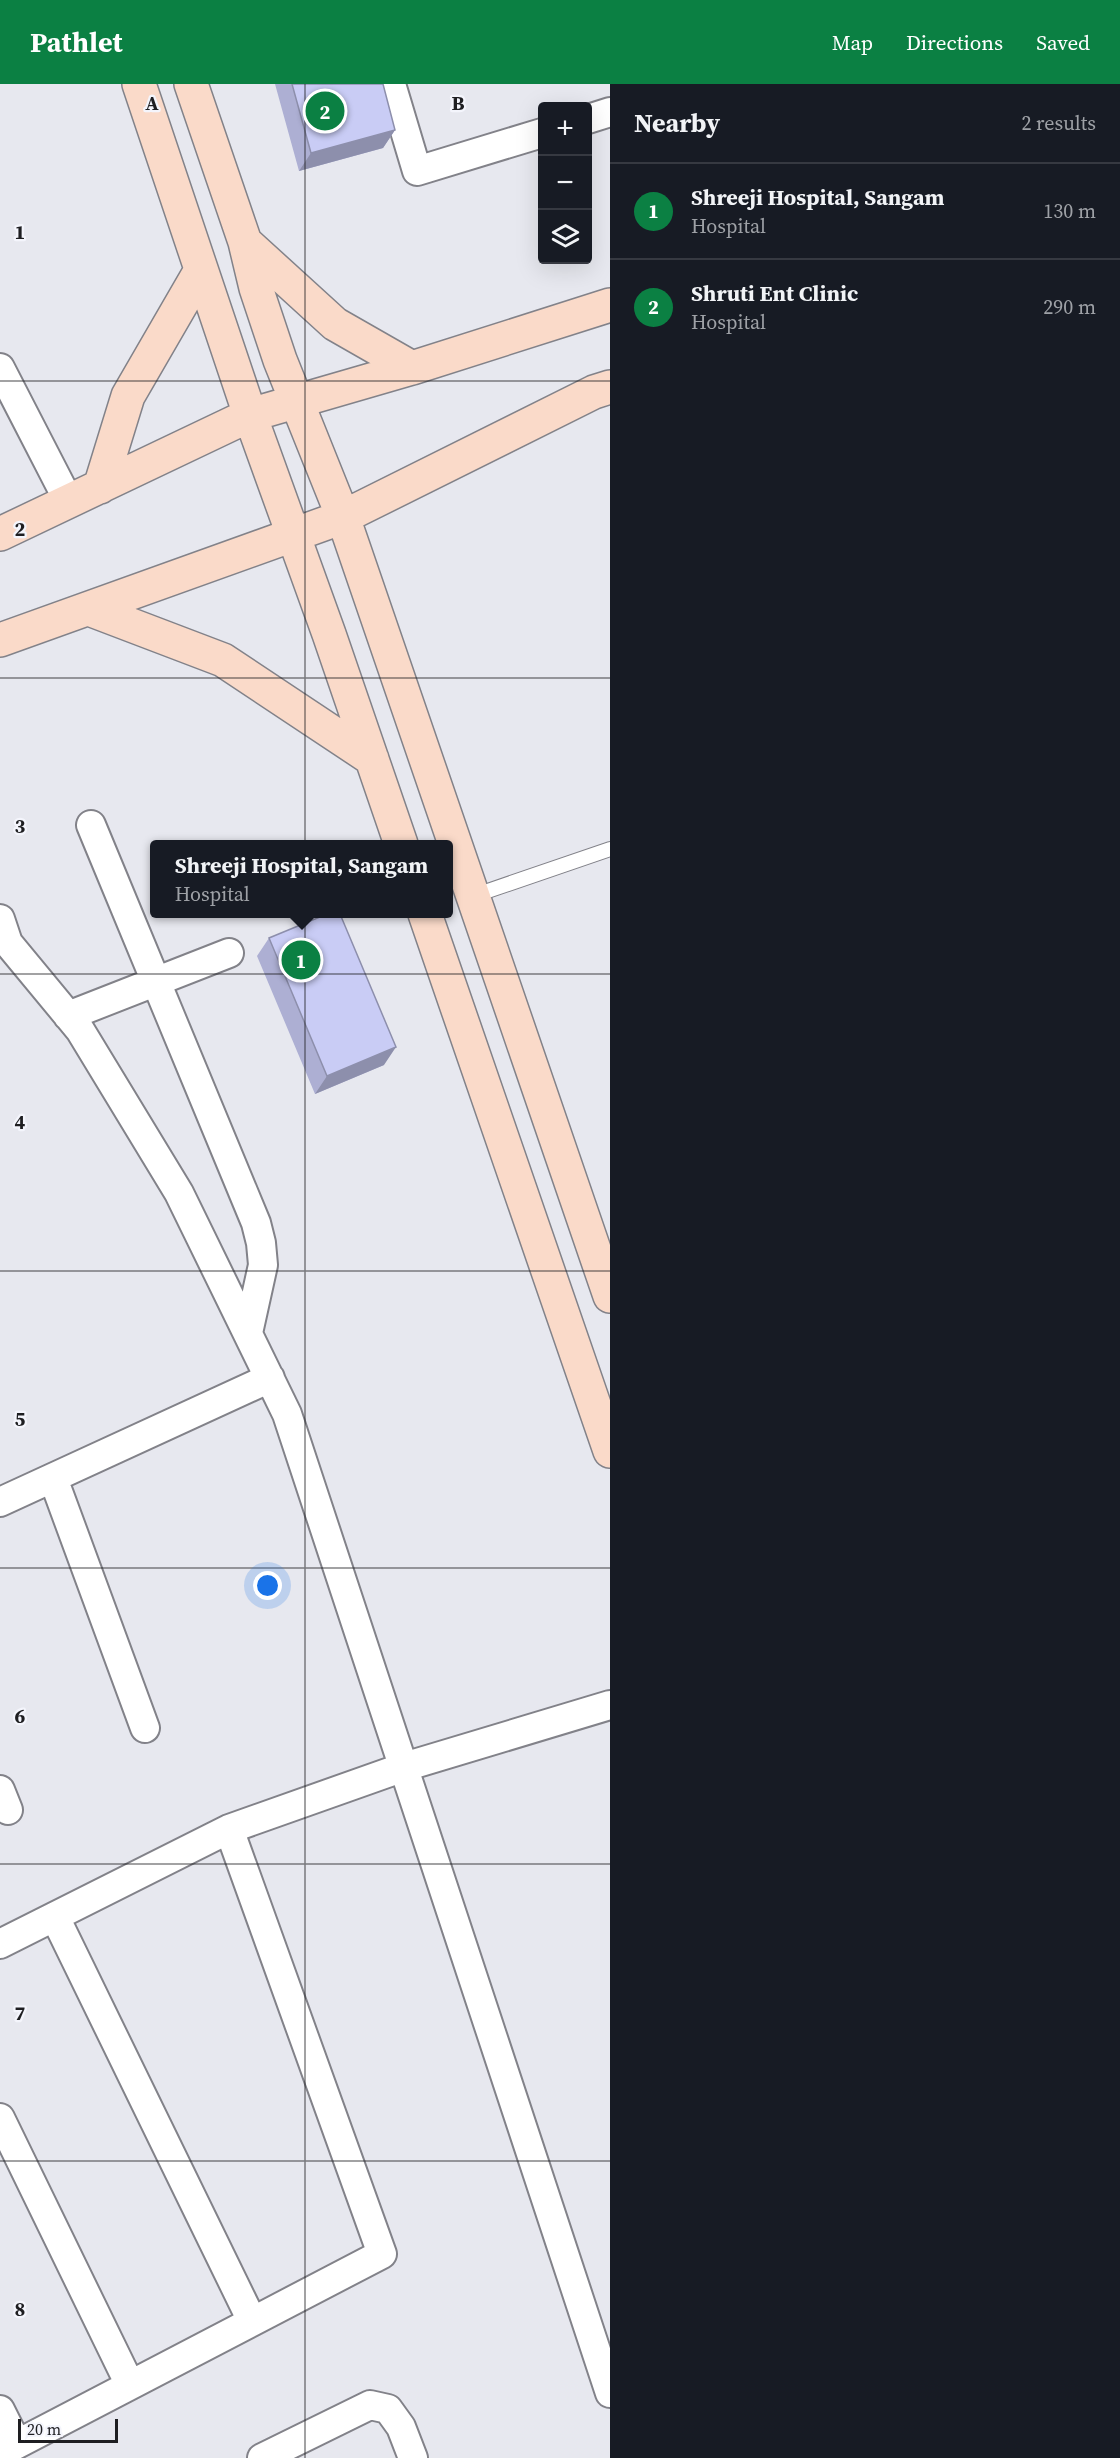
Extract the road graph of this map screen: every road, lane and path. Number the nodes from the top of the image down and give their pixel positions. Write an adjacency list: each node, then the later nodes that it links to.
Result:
1 (139, 84): 8 (main road)
2 (191, 84): 7 (main road)
3 (394, 85): 6 (street)
4 (610, 112): 5 (street)
5 (592, 118)
6 (538, 135)
7 (245, 242): 11 (main road); 13 (main road)
8 (201, 270): 14 (main road); 15 (main road)
9 (610, 305): 11 (main road)
10 (0, 368): 16 (street)
11 (412, 368): 13 (main road)
12 (610, 387): 17 (main road)
13 (297, 400): 14 (main road); 17 (main road)
14 (250, 415): 15 (main road); 19 (main road)
15 (100, 487): 16 (main road)
16 (69, 502): 18 (main road)
17 (343, 517): 19 (main road); 25 (main road)
18 (0, 534)
19 (294, 535): 20 (main road); 22 (main road)
20 (89, 609): 21 (main road); 22 (main road)
21 (0, 640)
22 (372, 759): 24 (main road)
23 (91, 825): 32 (street)
24 (400, 840)
25 (453, 840)
26 (453, 840): 28 (main road)
27 (610, 849): 28 (lane)
28 (472, 896): 34 (main road)
29 (426, 918): 37 (main road)
30 (0, 919): 33 (street)
31 (229, 953): 32 (street)
32 (156, 982): 33 (street); 35 (street)
33 (68, 1016): 35 (street)
34 (610, 1296)
35 (248, 1334): 36 (street)
36 (270, 1378): 38 (street); 42 (street)
37 (610, 1451)
38 (53, 1478): 39 (street); 41 (street)
39 (0, 1502)
40 (610, 1705): 42 (street)
41 (145, 1728)
42 (404, 1767): 43 (street); 49 (street)
43 (229, 1829): 44 (street); 47 (street)
44 (55, 1917): 45 (street); 47 (street)
45 (0, 1944)
46 (0, 2118): 48 (street)
47 (252, 2321): 48 (street)
48 (130, 2385): 51 (street)
49 (610, 2393)
50 (0, 2410): 51 (street)
51 (9, 2449)
52 (262, 2458): 53 (street)
53 (413, 2458)

